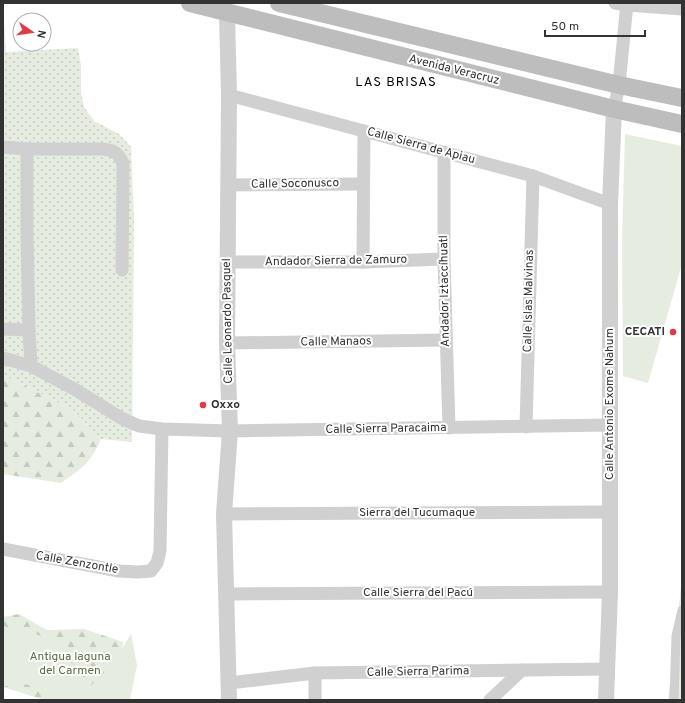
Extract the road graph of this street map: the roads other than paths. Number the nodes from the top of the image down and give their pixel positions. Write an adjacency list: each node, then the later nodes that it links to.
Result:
1 (190, 3): 5 (main road, Avenida Veracruz)
2 (279, 3): 6 (main road, Avenida Veracruz)
3 (623, 4): 4 (street); 6 (street)
4 (682, 10)
5 (227, 13): 7 (street, Calle Leonardo Pasquel); 9 (main road, Avenida Veracruz)
6 (619, 85): 8 (main road, Avenida Veracruz); 9 (street)
7 (229, 95): 11 (street, Calle Sierra de Apiau); 17 (street, Calle Leonardo Pasquel)
8 (682, 98)
9 (614, 109): 10 (main road, Avenida Veracruz); 18 (street, Calle Antonio Exome Nahum)
10 (682, 124)
11 (364, 130): 14 (street, Calle Sierra de Apiau); 16 (street)
12 (3, 147): 13 (street)
13 (27, 149): 22 (street); 24 (street)
14 (444, 153): 15 (street, Calle Sierra de Apiau); 19 (street, Andador Iztaccíhuatl)
15 (532, 176): 18 (street, Calle Sierra de Apiau); 30 (street, Calle Islas Malvinas)
16 (363, 184): 17 (street, Calle Soconusco); 21 (street)
17 (228, 185): 20 (street, Calle Leonardo Pasquel)
18 (610, 204): 29 (street, Calle Antonio Exome Nahum)
19 (444, 259): 21 (street, Andador Sierra de Zamuro); 25 (street, Andador Iztaccíhuatl)
20 (227, 262): 21 (street, Andador Sierra de Zamuro); 26 (street, Calle Leonardo Pasquel)
21 (363, 262)
22 (122, 270)
23 (3, 330): 24 (street)
24 (29, 330): 28 (street)
25 (446, 340): 26 (street, Calle Manaos); 31 (street, Andador Iztaccíhuatl)
26 (227, 343): 33 (street, Calle Leonardo Pasquel)
27 (3, 358): 28 (street, Calle Sierra Paracaima)
28 (31, 366): 32 (street, Calle Sierra Paracaima)
29 (610, 425): 30 (street, Calle Sierra Paracaima); 34 (street, Calle Antonio Exome Nahum)
30 (526, 427): 31 (street, Calle Sierra Paracaima)
31 (449, 428): 33 (street, Calle Sierra Paracaima)
32 (162, 429): 33 (street, Calle Sierra Paracaima); 36 (street, Calle Zenzontle)
33 (230, 431): 35 (street, Calle Leonardo Pasquel)
34 (609, 512): 35 (street, Sierra del Tucumaque); 37 (street, Calle Antonio Exome Nahum)
35 (224, 514): 38 (street, Calle Leonardo Pasquel)
36 (3, 550)
37 (610, 592): 38 (street, Calle Sierra del Pacú); 40 (street, Calle Antonio Exome Nahum)
38 (227, 594): 43 (street, Calle Leonardo Pasquel)
39 (682, 610): 48 (street)
40 (607, 669): 41 (street, Calle Sierra Parima); 47 (street, Calle Antonio Exome Nahum)
41 (522, 670): 42 (street, Calle Sierra Parima); 46 (street)
42 (315, 673): 43 (street, Calle Sierra Parima); 45 (street)
43 (229, 683): 44 (street, Calle Leonardo Pasquel)
44 (229, 700)
45 (315, 700)
46 (490, 700)
47 (606, 700)
48 (674, 700)

